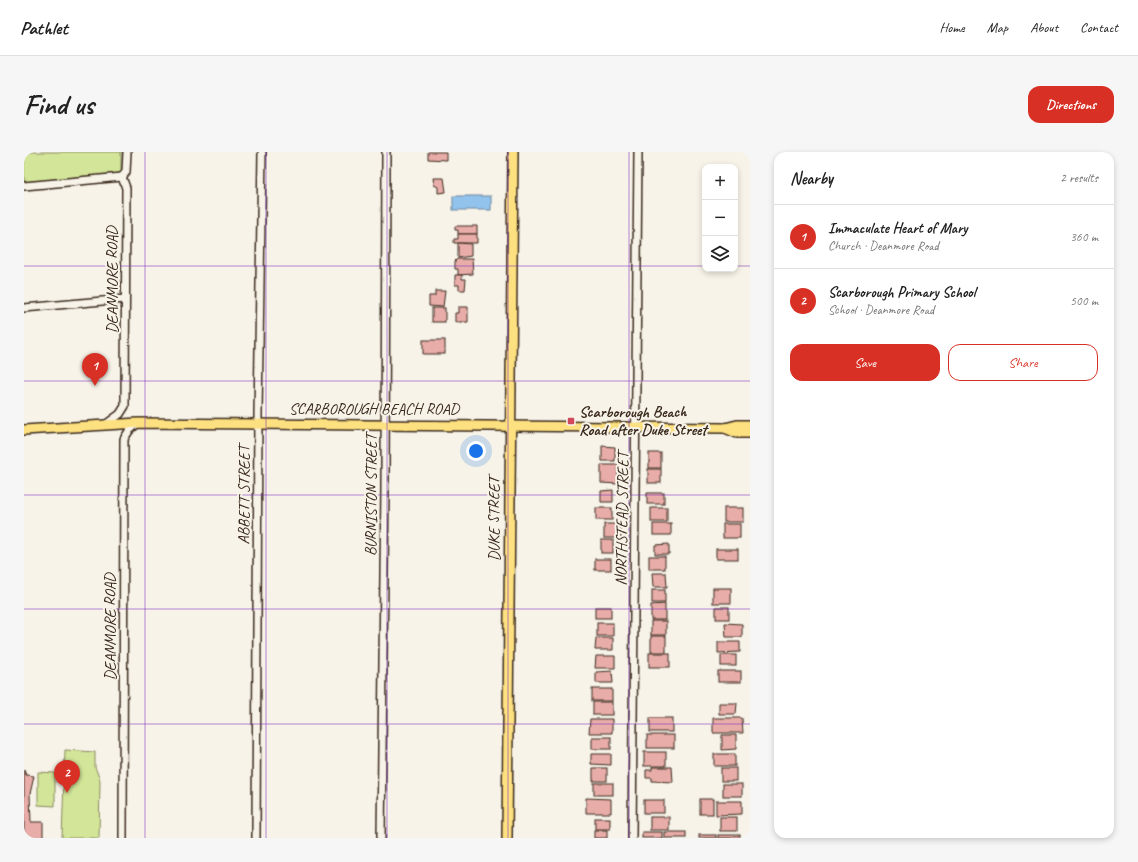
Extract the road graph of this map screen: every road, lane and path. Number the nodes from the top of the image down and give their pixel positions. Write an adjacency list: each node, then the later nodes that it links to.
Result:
1 (127, 152): 6 (street, DEANMORE ROAD)
2 (262, 152): 11 (street, ABBETT STREET)
3 (386, 152): 12 (street, BURNISTON STREET)
4 (513, 152): 14 (main road, DUKE STREET)
5 (638, 152): 16 (street, NORTHSTEAD STREET)
6 (122, 177): 7 (street); 8 (street, DEANMORE ROAD)
7 (24, 186)
8 (125, 299): 9 (street); 13 (street, DEANMORE ROAD)
9 (24, 308)
10 (138, 422): 11 (main road, SCARBOROUGH BEACH ROAD); 13 (main road, SCARBOROUGH BEACH ROAD); 20 (street, DEANMORE ROAD)
11 (258, 423): 12 (main road, SCARBOROUGH BEACH ROAD); 21 (street, ABBETT STREET)
12 (385, 424): 14 (main road, SCARBOROUGH BEACH ROAD); 22 (street, BURNISTON STREET)
13 (105, 425): 18 (main road, SCARBOROUGH BEACH ROAD)
14 (510, 425): 16 (main road, SCARBOROUGH BEACH ROAD); 23 (main road, DUKE STREET)
15 (750, 425): 17 (main road, SCARBOROUGH BEACH ROAD)
16 (637, 426): 17 (main road, SCARBOROUGH BEACH ROAD); 24 (street, NORTHSTEAD STREET)
17 (725, 428): 19 (main road, SCARBOROUGH BEACH ROAD)
18 (24, 430)
19 (750, 433)
20 (123, 838)
21 (256, 838)
22 (381, 838)
23 (507, 838)
24 (632, 838)

